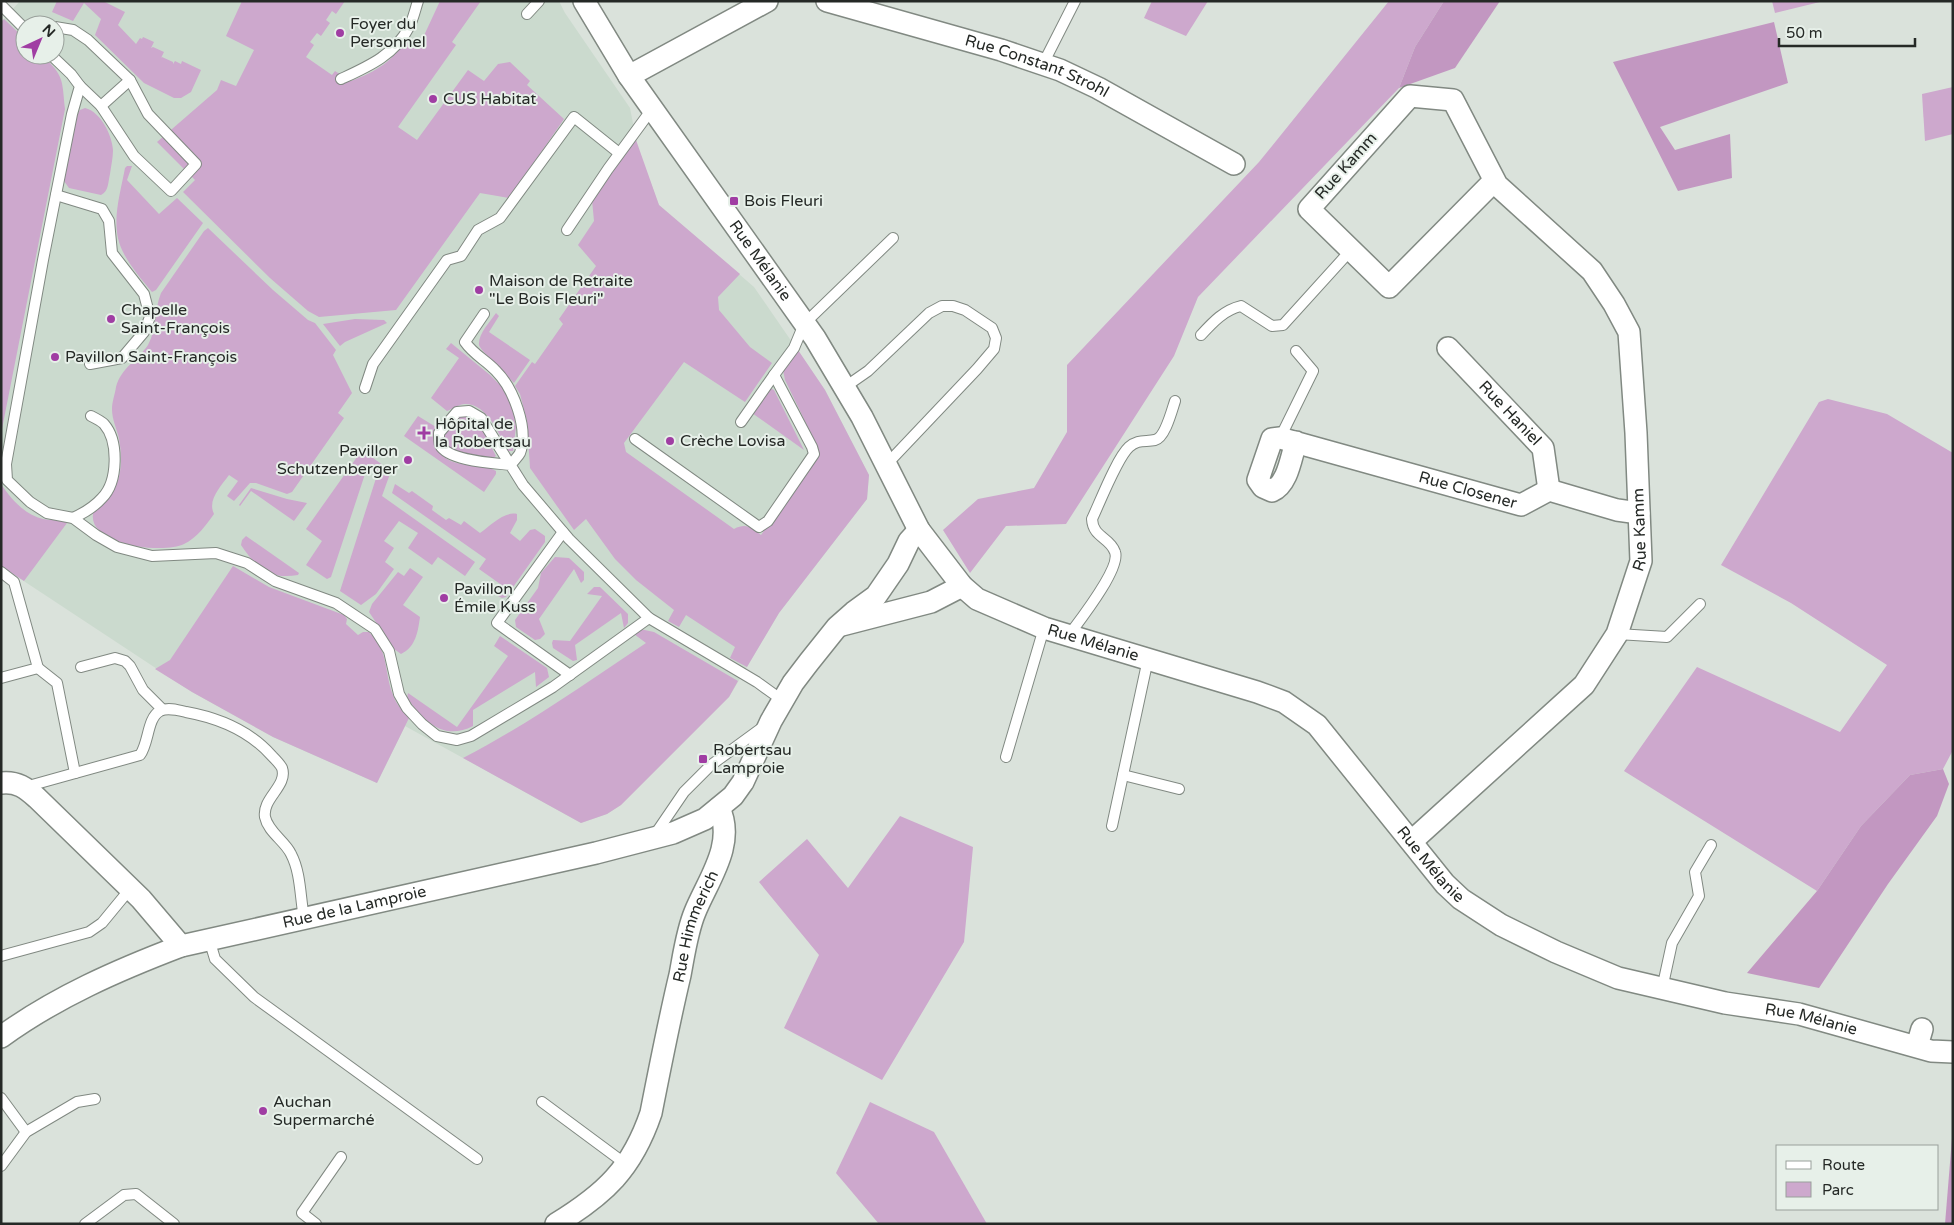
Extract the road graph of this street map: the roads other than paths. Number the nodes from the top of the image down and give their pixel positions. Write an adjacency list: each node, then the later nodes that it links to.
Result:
1 (418, 1): 14 (lane)
2 (539, 1): 8 (lane)
3 (584, 1): 13 (street, Rue Mélanie)
4 (767, 1): 13 (street)
5 (827, 1): 11 (street, Rue Constant Strohl)
6 (1075, 1): 11 (lane)
7 (1, 5): 9 (lane)
8 (527, 14)
9 (15, 19)
10 (65, 29): 15 (lane)
11 (1043, 64): 20 (street, Rue Constant Strohl)
12 (62, 65): 16 (lane)
13 (629, 76): 18 (street, Rue Mélanie)
14 (341, 79)
15 (130, 80): 17 (lane); 17 (lane)
16 (80, 86): 17 (lane); 22 (lane)
17 (101, 106)
18 (652, 109): 19 (lane); 27 (street, Rue Mélanie)
19 (619, 154): 23 (lane); 33 (lane)
20 (1234, 164)
21 (1494, 180): 25 (street, Rue Kamm); 25 (street, Rue Kamm); 43 (street, Rue Kamm)
22 (56, 194): 31 (lane); 44 (lane)
23 (567, 230)
24 (893, 238): 27 (lane)
25 (1352, 250): 28 (lane)
26 (484, 314): 40 (lane)
27 (804, 324): 32 (lane); 34 (street, Rue Mélanie)
28 (1201, 335)
29 (1448, 348): 42 (street, Rue Haniel)
30 (1296, 351): 39 (lane)
31 (90, 364)
32 (774, 375): 37 (lane); 38 (lane)
33 (365, 388)
34 (845, 388): 41 (street, Rue Mélanie); 41 (lane)
35 (1175, 400): 54 (lane)
36 (91, 416): 44 (lane)
37 (741, 422)
38 (635, 439)
39 (1288, 440): 42 (street, Rue Closener)
40 (511, 465): 40 (lane); 46 (lane)
41 (886, 465): 45 (street, Rue Mélanie)
42 (1549, 490): 43 (street)
43 (1639, 513): 53 (street, Rue Kamm)
44 (73, 518): 58 (lane)
45 (919, 530): 48 (street, Rue Mélanie); 51 (street)
46 (563, 532): 50 (lane); 58 (lane)
47 (1, 572): 57 (lane)
48 (962, 586): 51 (street); 52 (street, Rue Mélanie)
49 (1700, 604): 53 (lane)
50 (649, 618): 58 (lane); 60 (lane)
51 (837, 627): 60 (street)
52 (1044, 628): 54 (street, Rue Mélanie); 63 (lane)
53 (1617, 634): 72 (street, Rue Kamm)
54 (1070, 635): 55 (street, Rue Mélanie)
55 (1148, 659): 65 (lane); 72 (street, Rue Mélanie)
56 (81, 667): 61 (lane)
57 (38, 668): 59 (lane); 64 (lane)
58 (570, 675)
59 (1, 678)
60 (782, 700): 62 (street)
61 (162, 709): 64 (lane); 75 (lane)
62 (771, 721): 69 (street); 71 (lane)
63 (1006, 757)
64 (75, 773): 67 (lane)
65 (1123, 775): 68 (lane); 70 (lane)
66 (1, 782): 67 (street)
67 (25, 787): 74 (street)
68 (1179, 789)
69 (719, 808): 71 (street, Rue de la Lamproie); 88 (street, Rue Himmerich)
70 (1112, 826)
71 (652, 838): 75 (street, Rue de la Lamproie)
72 (1412, 841): 79 (street, Rue Mélanie)
73 (1711, 845): 79 (lane)
74 (130, 889): 77 (street); 78 (lane)
75 (304, 918): 76 (street, Rue de la Lamproie)
76 (209, 939): 77 (street, Rue de la Lamproie); 87 (lane)
77 (180, 946): 80 (street, Rue de la Lamproie)
78 (1, 956)
79 (1662, 989): 81 (street, Rue Mélanie)
80 (1, 1037)
81 (1953, 1052)
82 (1, 1098): 85 (lane)
83 (95, 1099): 85 (lane)
84 (542, 1102): 88 (lane)
85 (26, 1132): 89 (lane)
86 (341, 1157): 93 (lane)
87 (478, 1159)
88 (627, 1165): 90 (street, Rue Himmerich)
89 (1, 1166)
90 (557, 1223)
91 (85, 1224): 92 (lane)
92 (174, 1224)
93 (316, 1224)

